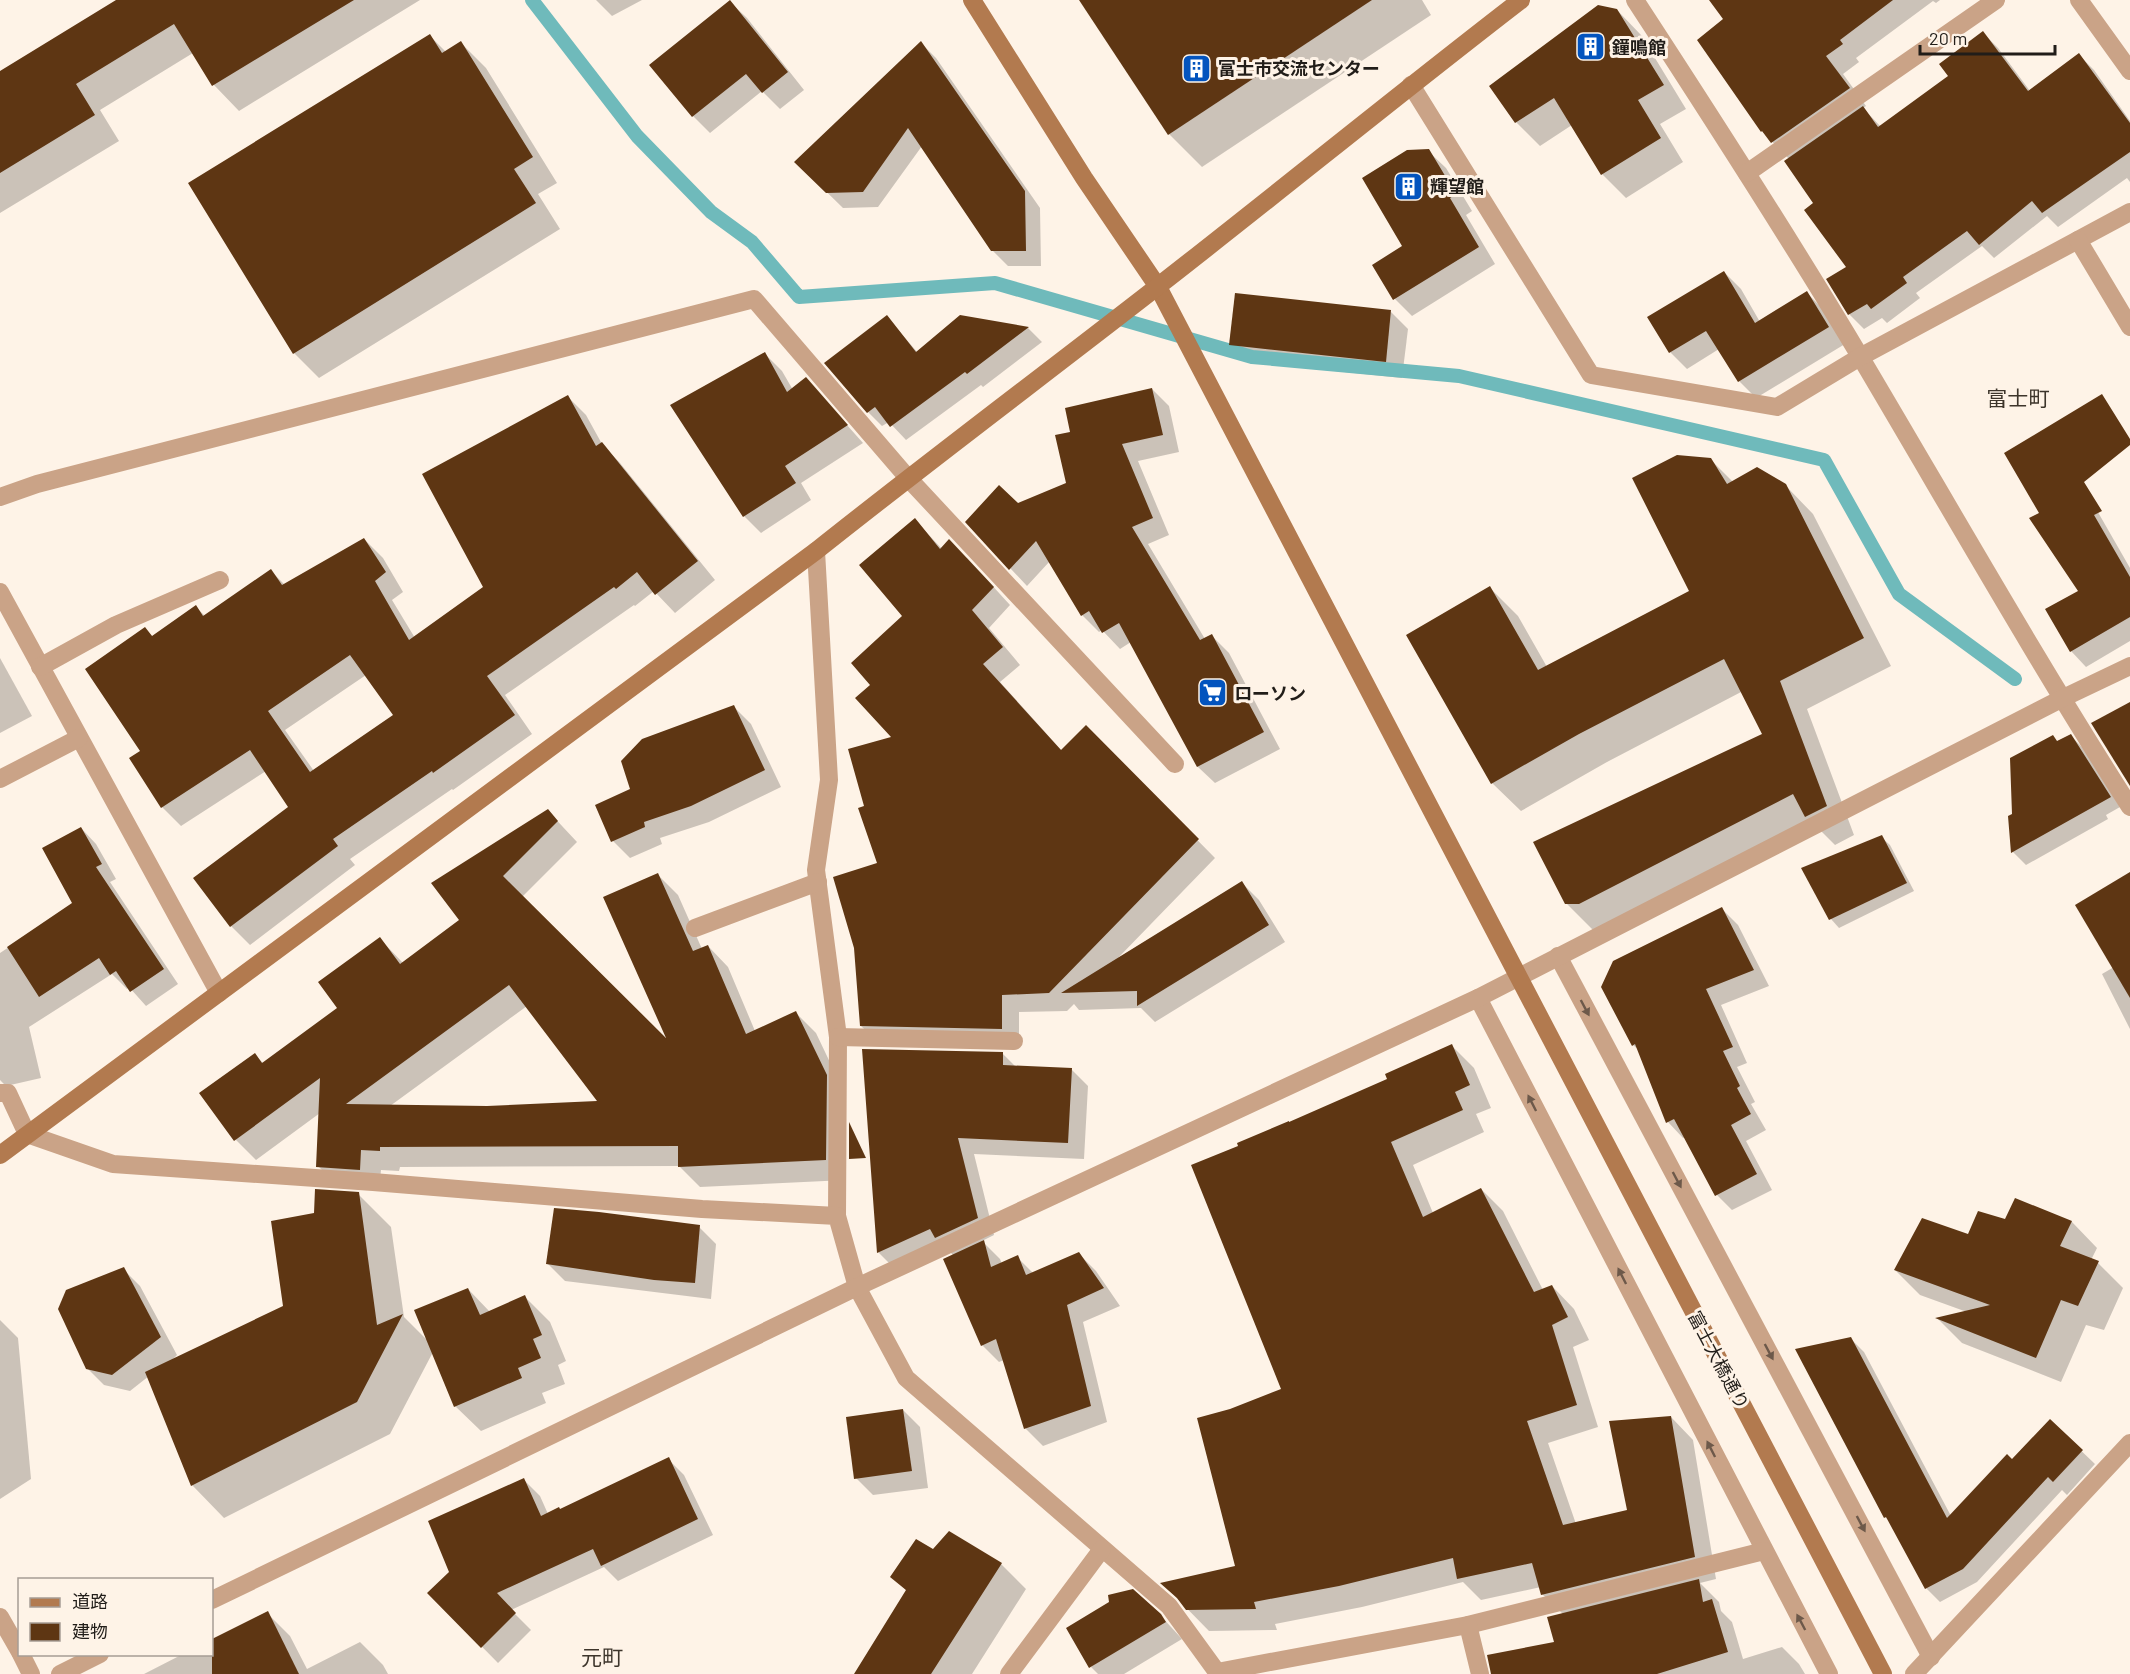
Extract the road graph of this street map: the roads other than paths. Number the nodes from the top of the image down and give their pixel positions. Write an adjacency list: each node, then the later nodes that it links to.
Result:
1 (972, 0): 11 (street, 富士大橋通り)
2 (1521, 0): 7 (street)
3 (1635, 0): 8 (street)
4 (1996, 0): 8 (street)
5 (2079, 0): 6 (street)
6 (2130, 71)
7 (1411, 85): 11 (street); 13 (street)
8 (1747, 173): 13 (street)
9 (2130, 212): 10 (street)
10 (2078, 240): 12 (street); 13 (street)
11 (1158, 287): 14 (street); 29 (street, 富士大橋通り)
12 (2130, 327)
13 (1860, 357): 21 (street)
14 (908, 478): 15 (street); 16 (street); 23 (street)
15 (0, 497)
16 (816, 551): 26 (street); 30 (street)
17 (220, 580): 20 (street)
18 (0, 592): 20 (street)
19 (2130, 666): 21 (street)
20 (40, 667): 22 (street)
21 (2061, 699): 25 (street); 28 (street)
22 (79, 738): 24 (street); 30 (street)
23 (1175, 764)
24 (0, 779)
25 (2130, 807)
26 (818, 882): 27 (street); 32 (street)
27 (695, 928)
28 (1558, 956): 29 (street); 48 (street, one-way to 48)
29 (1518, 976): 31 (street); 54 (street, 富士大橋通り)
30 (219, 993): 35 (street)
31 (1478, 998): 38 (street); 41 (street, one-way to 31)
32 (838, 1037): 33 (street); 37 (street)
33 (1014, 1041)
34 (0, 1093): 35 (street)
35 (27, 1134): 36 (street); 37 (street)
36 (0, 1155)
37 (837, 1216): 38 (street)
38 (857, 1287): 40 (street); 42 (street)
39 (2130, 1443): 48 (street)
40 (1101, 1549): 44 (street); 51 (street)
41 (1764, 1551): 44 (street); 53 (street, one-way to 41)
42 (213, 1600)
43 (0, 1617): 45 (street)
44 (1468, 1624): 52 (street)
45 (18, 1649)
46 (22, 1656): 49 (street)
47 (96, 1656): 50 (street)
48 (1931, 1657): 55 (street)
49 (32, 1674)
50 (60, 1674)
51 (1009, 1674)
52 (1480, 1674)
53 (1829, 1674)
54 (1883, 1674)
55 (1914, 1674)

